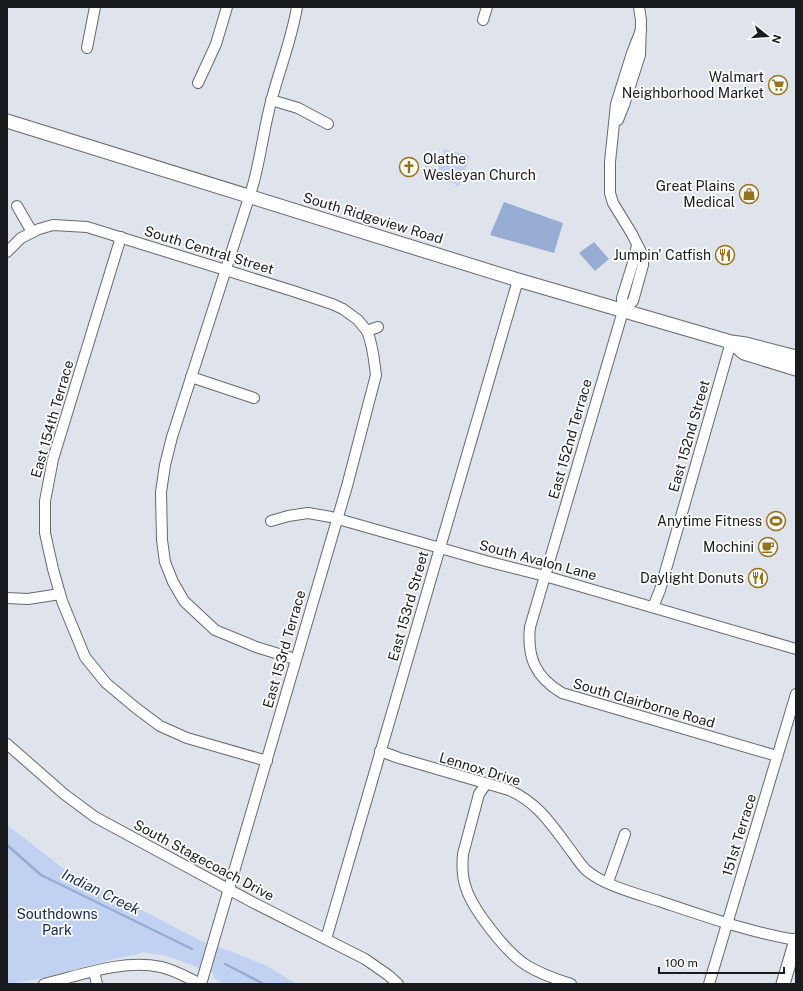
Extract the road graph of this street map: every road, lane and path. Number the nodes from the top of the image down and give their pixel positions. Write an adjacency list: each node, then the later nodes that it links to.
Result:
1 (96, 7): 7 (street)
2 (227, 7): 8 (street)
3 (297, 7): 9 (street)
4 (487, 7): 6 (street)
5 (639, 7): 19 (street)
6 (482, 20)
7 (87, 48)
8 (198, 83)
9 (271, 100): 11 (street); 12 (street)
10 (7, 122): 12 (main road, South Ridgeview Road)
11 (328, 124)
12 (250, 196): 17 (street); 18 (main road, South Ridgeview Road)
13 (17, 206): 14 (street)
14 (32, 232): 15 (street, South Central Street); 16 (street, South Central Street)
15 (121, 237): 17 (street, South Central Street); 31 (street, East 154th Terrace)
16 (7, 252)
17 (226, 270): 21 (street, South Central Street); 25 (street)
18 (518, 280): 19 (main road, South Ridgeview Road); 29 (street, East 153rd Street)
19 (623, 311): 22 (main road, South Ridgeview Road); 30 (street, East 152nd Terrace)
20 (378, 327): 21 (street)
21 (367, 331): 27 (street, East 153rd Terrace)
22 (731, 342): 23 (main road, South Ridgeview Road); 24 (main road, South Ridgeview Road); 33 (street, East 152nd Street)
23 (796, 356)
24 (796, 369)
25 (191, 376): 26 (street); 35 (street)
26 (254, 398)
27 (337, 519): 28 (street, South Avalon Lane); 29 (street, South Avalon Lane); 35 (street, East 153rd Terrace)
28 (271, 521)
29 (440, 548): 30 (street, South Avalon Lane); 38 (street, East 153rd Street)
30 (545, 576): 33 (street, South Avalon Lane); 39 (street, South Clairborne Road)
31 (60, 594): 32 (street); 40 (street, East 154th Terrace)
32 (7, 598)
33 (653, 607): 34 (street, South Avalon Lane)
34 (796, 648)
35 (295, 659): 40 (street, East 153rd Terrace)
36 (796, 694): 39 (street, 151st Terrace)
37 (7, 744): 44 (street, South Stagecoach Drive)
38 (380, 751): 41 (street, Lennox Drive); 46 (street, East 153rd Street)
39 (777, 756): 45 (street, 151st Terrace)
40 (266, 761): 44 (street, East 153rd Terrace)
41 (486, 784): 43 (street, Lennox Drive); 53 (street)
42 (625, 834): 43 (street)
43 (608, 882): 45 (street, Lennox Drive)
44 (229, 889): 46 (street, South Stagecoach Drive); 51 (street, East 153rd Terrace)
45 (727, 923): 47 (street, Lennox Drive); 54 (street, 151st Terrace)
46 (326, 939): 52 (street, South Stagecoach Drive)
47 (796, 940): 55 (main road)
48 (94, 972): 49 (street); 50 (street); 51 (street)
49 (44, 984)
50 (97, 984)
51 (201, 984)
52 (398, 984)
53 (571, 984)
54 (709, 984)
55 (783, 984)

